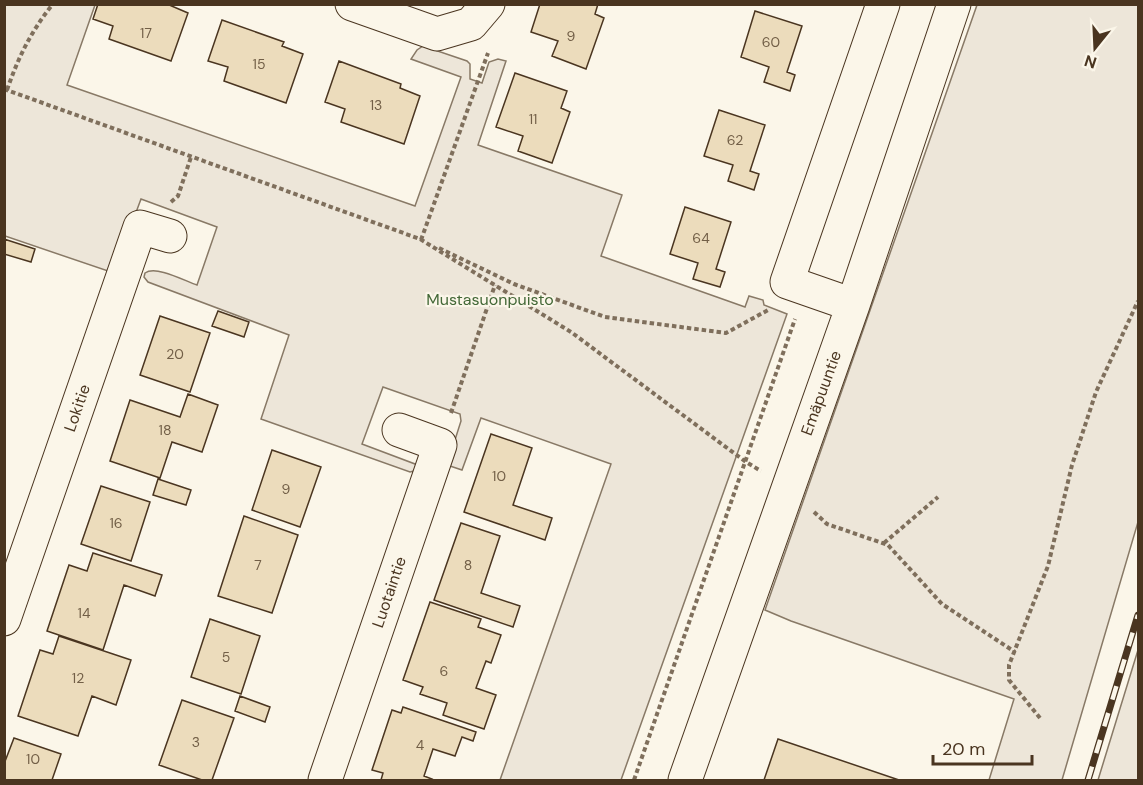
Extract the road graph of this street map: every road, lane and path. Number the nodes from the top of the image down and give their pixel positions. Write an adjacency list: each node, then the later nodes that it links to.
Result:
1 (53, 4): 6 (path)
2 (352, 4): 5 (street)
3 (883, 4): 11 (street)
4 (954, 4): 13 (street, Emäpuuntie)
5 (479, 14): 9 (path)
6 (6, 90): 7 (path)
7 (191, 158): 8 (path); 9 (path)
8 (155, 231): 20 (street, Lokitie)
9 (420, 239): 10 (path); 11 (path)
10 (495, 285): 15 (path); 16 (path)
11 (805, 289): 13 (street); 16 (path)
12 (1138, 301): 21 (path)
13 (853, 305): 17 (street, Emäpuuntie)
14 (399, 430): 15 (street)
15 (440, 445): 23 (street, Luotaintie)
16 (746, 462): 17 (path); 24 (path)
17 (788, 487): 19 (path); 25 (street, Emäpuuntie)
18 (938, 497): 19 (path)
19 (883, 544): 21 (path)
20 (4, 619)
21 (1015, 652): 22 (path)
22 (1040, 718)
23 (325, 780)
24 (634, 780)
25 (685, 780)

